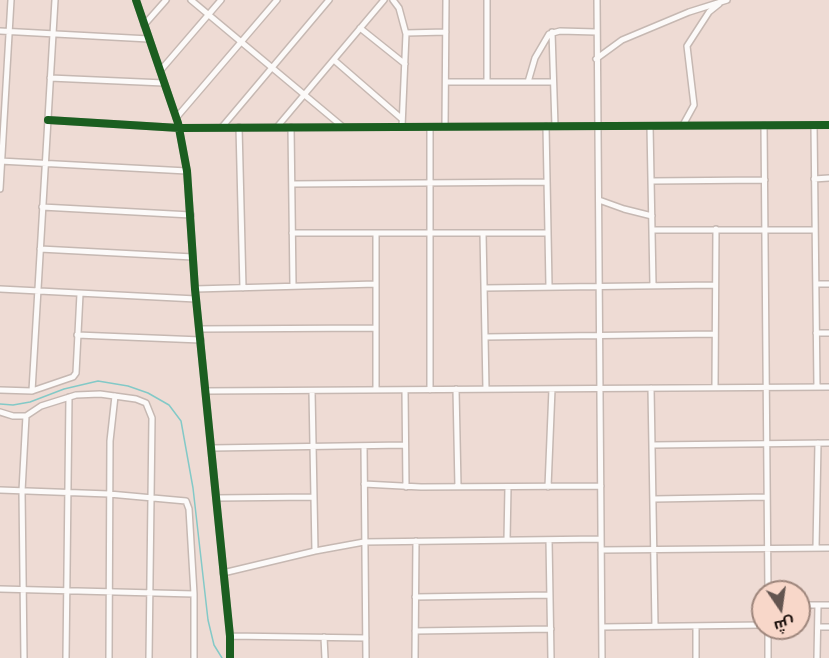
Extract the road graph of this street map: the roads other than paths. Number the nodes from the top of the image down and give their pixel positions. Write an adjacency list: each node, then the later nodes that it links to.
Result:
1 (11, 0): 20 (street)
2 (55, 0): 25 (street)
3 (136, 0): 17 (street)
4 (166, 0): 17 (street)
5 (191, 0): 16 (street)
6 (221, 0): 16 (street)
7 (277, 0): 27 (street)
8 (329, 0): 31 (street)
9 (384, 0): 18 (street)
10 (393, 0): 24 (street)
11 (446, 0): 21 (street)
12 (487, 0): 36 (street)
13 (597, 0): 23 (street)
14 (726, 0): 15 (street); 45 (street)
15 (712, 2): 28 (street)
16 (208, 15): 27 (street); 32 (street)
17 (144, 25): 26 (street)
18 (360, 28): 29 (street); 30 (street)
19 (0, 31): 20 (street)
20 (10, 32): 25 (street); 33 (street)
21 (446, 32): 24 (street); 35 (street)
22 (552, 32): 23 (street); 37 (street); 38 (street)
23 (596, 32): 28 (street)
24 (406, 33): 30 (street)
25 (53, 34): 26 (street); 34 (street)
26 (149, 39): 32 (street)
27 (241, 42): 31 (street); 41 (street)
28 (596, 59): 51 (street)
29 (334, 60): 40 (street); 43 (street)
30 (405, 64): 43 (street)
31 (272, 68): 40 (street); 60 (street)
32 (160, 71): 39 (street)
33 (3, 76): 42 (street)
34 (50, 78): 39 (street); 44 (street)
35 (446, 82): 36 (street); 58 (street)
36 (487, 82): 37 (street)
37 (528, 82): 38 (street)
38 (553, 82): 50 (street)
39 (164, 83): 41 (street)
40 (304, 94): 53 (street); 55 (street)
41 (176, 118): 59 (street)
42 (2, 119): 62 (street)
43 (402, 119): 56 (street)
44 (48, 120): 59 (street); 63 (street)
45 (683, 125): 46 (street); 52 (street)
46 (764, 125): 47 (street); 67 (street)
47 (813, 125): 48 (street); 66 (street)
48 (829, 125)
49 (546, 126): 50 (street); 58 (street); 69 (street)
50 (555, 126): 51 (street)
51 (598, 126): 52 (street); 73 (street)
52 (650, 126): 68 (street)
53 (276, 127): 54 (street); 61 (street)
54 (291, 127): 55 (street); 71 (street)
55 (343, 127): 56 (street)
56 (402, 127): 57 (street)
57 (430, 127): 58 (street); 70 (street)
58 (445, 127)
59 (179, 128): 60 (street); 64 (street)
60 (222, 128): 61 (street)
61 (239, 128): 96 (street)
62 (1, 161): 63 (street); 72 (street)
63 (45, 164): 64 (street); 74 (street)
64 (187, 171): 75 (street)
65 (829, 178): 66 (street)
66 (814, 179): 80 (street)
67 (765, 180): 68 (street); 79 (street)
68 (652, 181): 76 (street)
69 (547, 182): 70 (street); 81 (street)
70 (430, 183): 71 (street); 84 (street)
71 (292, 184): 82 (street)
72 (0, 189)
73 (599, 200): 76 (street); 95 (street)
74 (42, 207): 75 (street); 86 (street)
75 (191, 215): 87 (street)
76 (652, 216): 78 (street)
77 (716, 229): 78 (street); 79 (street); 92 (street)
78 (653, 230): 91 (street)
79 (766, 230): 80 (street); 113 (street)
80 (815, 230): 89 (street)
81 (548, 232): 85 (street); 94 (street)
82 (292, 233): 83 (street); 93 (street)
83 (376, 233): 84 (street); 88 (street)
84 (430, 233): 85 (street); 124 (street)
85 (483, 233): 97 (street)
86 (40, 249): 87 (street); 100 (street)
87 (193, 257): 98 (street)
88 (376, 284): 93 (street); 103 (street)
89 (816, 284): 90 (street); 105 (street)
90 (829, 284)
91 (653, 285): 92 (street); 95 (street)
92 (715, 285): 108 (street)
93 (293, 286): 96 (street)
94 (549, 286): 95 (street); 97 (street)
95 (599, 286): 109 (street)
96 (243, 288): 98 (street)
97 (484, 288): 110 (street)
98 (195, 289): 102 (street)
99 (0, 290): 100 (street)
100 (37, 291): 101 (street); 125 (street)
101 (80, 294): 102 (street); 107 (street)
102 (196, 299): 104 (street)
103 (376, 328): 104 (street); 122 (street)
104 (199, 329): 111 (street)
105 (816, 333): 106 (street); 114 (street)
106 (829, 333)
107 (77, 334): 111 (street); 125 (street)
108 (715, 334): 109 (street); 112 (street)
109 (600, 335): 110 (street); 116 (street)
110 (485, 337): 119 (street)
111 (201, 340): 126 (street)
112 (715, 387): 113 (street); 117 (street)
113 (766, 387): 114 (street); 134 (street)
114 (817, 387): 115 (street)
115 (829, 387)
116 (600, 388): 117 (street); 120 (street); 141 (street)
117 (651, 388): 136 (street)
118 (456, 389): 119 (street); 124 (street); 143 (street)
119 (486, 389): 120 (street)
120 (552, 389): 145 (street)
121 (0, 390): 125 (street)
122 (376, 390): 123 (street); 127 (street)
123 (405, 390): 124 (street); 135 (street)
124 (430, 390)
125 (32, 391)
126 (206, 391): 127 (street); 139 (street)
127 (312, 391): 137 (street)
128 (115, 396): 129 (street); 149 (street); 150 (street)
129 (69, 397): 131 (street); 148 (street)
130 (0, 412): 131 (street)
131 (26, 416): 147 (street)
132 (818, 443): 133 (street); 134 (street); 160 (street)
133 (829, 443)
134 (767, 444): 136 (street); 152 (street)
135 (405, 445): 138 (street); 142 (street)
136 (653, 445): 154 (street)
137 (314, 446): 138 (street); 139 (street); 151 (street)
138 (364, 446): 140 (street)
139 (212, 448): 153 (street)
140 (364, 484): 142 (street); 158 (street)
141 (601, 486): 145 (street); 155 (street)
142 (406, 487): 143 (street)
143 (458, 487): 144 (street)
144 (508, 487): 145 (street); 156 (street)
145 (548, 487)
146 (0, 490): 147 (street)
147 (22, 491): 148 (street); 169 (street)
148 (69, 493): 149 (street); 170 (street)
149 (109, 494): 150 (street); 171 (street)
150 (150, 497): 172 (street); 173 (street)
151 (314, 497): 153 (street); 165 (street)
152 (767, 497): 154 (street); 162 (street)
153 (216, 498): 166 (street)
154 (654, 499): 164 (street)
155 (601, 539): 157 (street); 163 (street)
156 (507, 540): 157 (street); 159 (street)
157 (549, 540): 174 (street)
158 (364, 542): 159 (street); 165 (street); 189 (street)
159 (416, 542): 175 (street)
160 (816, 548): 161 (street); 162 (street)
161 (829, 548)
162 (767, 549): 164 (street); 167 (street)
163 (602, 550): 164 (street); 182 (street)
164 (655, 550): 179 (street)
165 (315, 551): 166 (street)
166 (223, 573): 187 (street)
167 (768, 580)
168 (0, 589): 169 (street)
169 (22, 589): 170 (street); 191 (street)
170 (67, 591): 171 (street); 192 (street)
171 (108, 592): 172 (street); 193 (street)
172 (150, 592): 173 (street); 194 (street)
173 (194, 594): 195 (street)
174 (550, 595): 175 (street); 185 (street)
175 (416, 597): 186 (street)
176 (811, 605): 177 (street)
177 (818, 605): 178 (street); 183 (street)
178 (829, 605)
179 (656, 626): 180 (street); 182 (street)
180 (696, 626): 181 (street); 202 (street)
181 (751, 626)
182 (602, 627): 201 (street)
183 (818, 627): 184 (street); 204 (street)
184 (829, 627)
185 (551, 629): 186 (street); 200 (street)
186 (415, 631): 199 (street)
187 (230, 636): 188 (street); 196 (street)
188 (324, 637): 189 (street); 197 (street)
189 (366, 638): 198 (street)
190 (768, 640): 203 (street)
191 (24, 658)
192 (66, 658)
193 (109, 658)
194 (149, 658)
195 (194, 658)
196 (230, 658)
197 (325, 658)
198 (366, 658)
199 (415, 658)
200 (551, 658)
201 (602, 658)
202 (696, 658)
203 (768, 658)
204 (818, 658)

